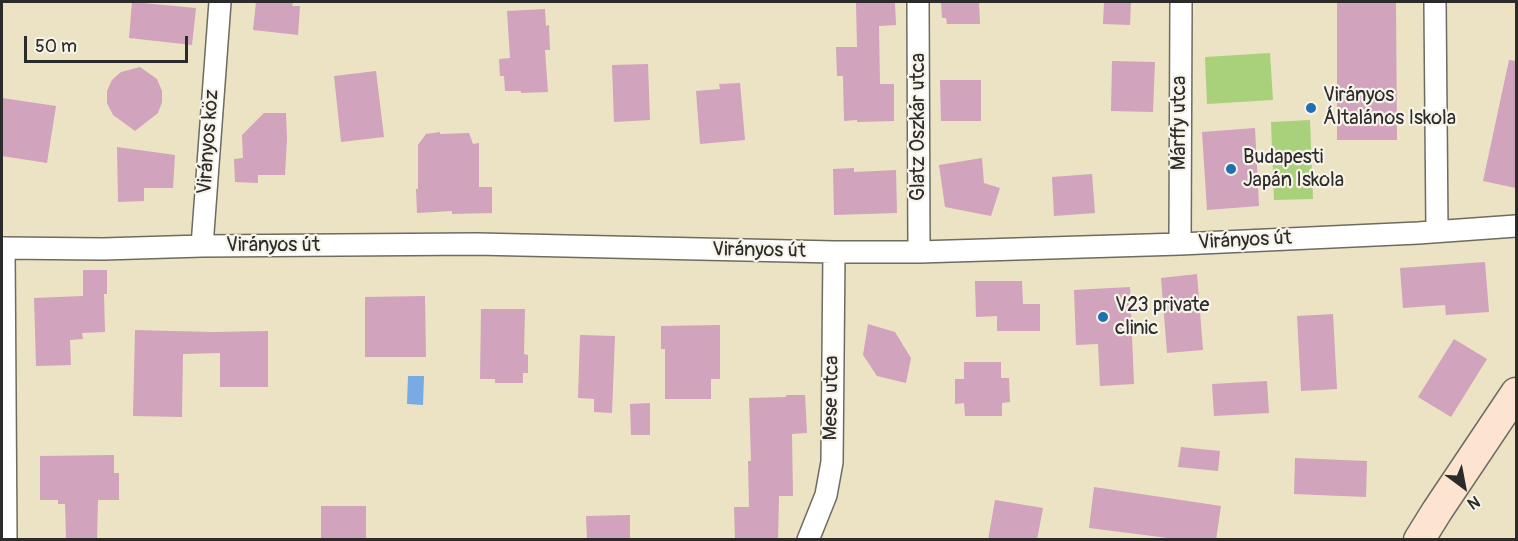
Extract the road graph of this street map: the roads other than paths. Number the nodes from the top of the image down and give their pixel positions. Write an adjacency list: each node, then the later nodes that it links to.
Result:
1 (219, 2): 8 (street, Virányos köz)
2 (918, 2): 11 (street, Glatz Oszkár utca)
3 (1181, 2): 7 (street, Márffy utca)
4 (1434, 2): 6 (street)
5 (1516, 226): 6 (street, Virányos út)
6 (1437, 231): 7 (street, Virányos út)
7 (1180, 244): 11 (street, Virányos út)
8 (202, 246): 9 (street, Virányos út); 10 (street, Virányos út)
9 (3, 248): 13 (street)
10 (834, 252): 11 (street, Virányos út); 14 (street, Mese utca)
11 (919, 252)
12 (1516, 393): 15 (street)
13 (6, 540)
14 (808, 540)
15 (1419, 540)

